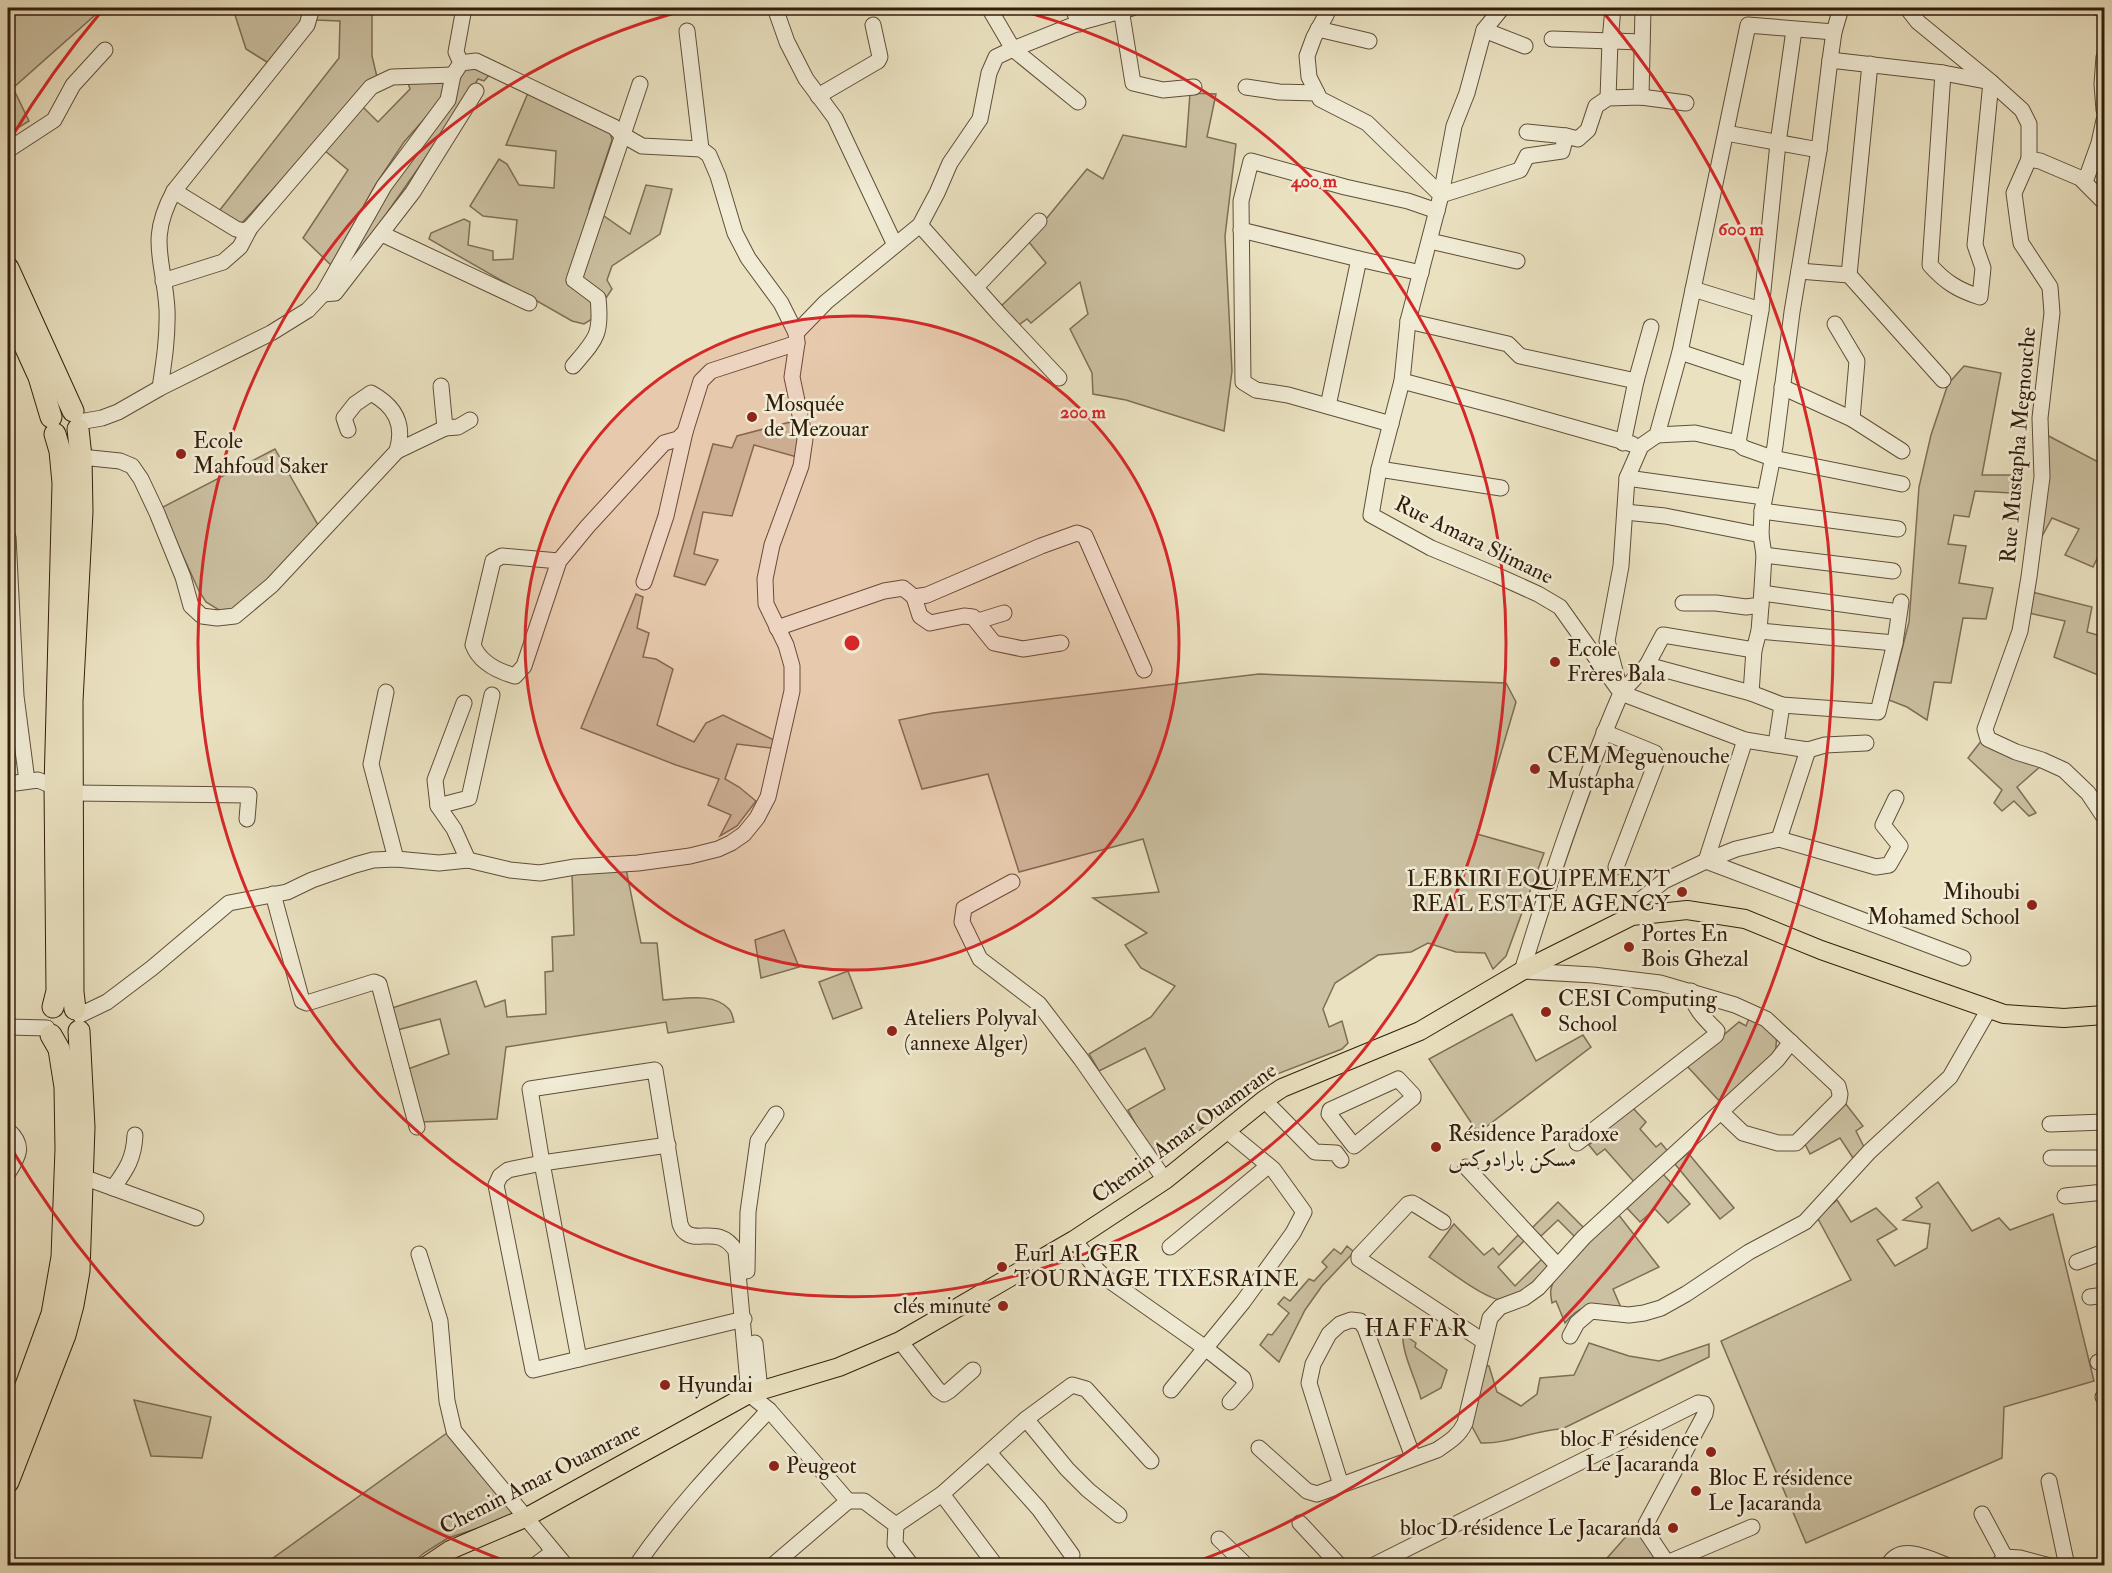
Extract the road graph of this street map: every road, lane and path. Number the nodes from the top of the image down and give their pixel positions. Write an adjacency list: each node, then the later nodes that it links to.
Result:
1 (312, 8): 57 (street)
2 (464, 8): 32 (street)
3 (775, 8): 40 (street)
4 (989, 8): 27 (street)
5 (1073, 8): 15 (street)
6 (1126, 8): 15 (street); 36 (street)
7 (1329, 8): 17 (street)
8 (1502, 8): 18 (street)
9 (1613, 8): 24 (street)
10 (1643, 8): 25 (street)
11 (1841, 8): 21 (street)
12 (1907, 8): 34 (street)
13 (2099, 8): 14 (street)
14 (2104, 10)
15 (1079, 24): 27 (street)
16 (873, 25): 40 (street)
17 (1318, 29): 23 (street); 39 (street)
18 (1484, 30): 26 (street); 58 (street, Rue Amara Slimane)
19 (1794, 30): 21 (street); 48 (street); 51 (street)
20 (687, 31): 52 (street)
21 (1834, 32): 30 (street)
22 (1552, 39): 24 (street)
23 (1369, 41)
24 (1610, 41): 25 (street); 42 (street)
25 (1642, 42): 41 (street)
26 (1525, 46)
27 (1013, 49): 43 (street); 62 (street)
28 (105, 50): 53 (street)
29 (2104, 57): 45 (street)
30 (1830, 60): 31 (street); 54 (street)
31 (1870, 64): 33 (street); 73 (street)
32 (457, 69): 49 (street); 63 (street); 77 (street)
33 (1943, 73): 34 (street); 34 (street)
34 (1991, 82): 55 (street)
35 (639, 84): 49 (street)
36 (1194, 87)
37 (1246, 87): 39 (street)
38 (476, 91): 65 (street)
39 (1317, 93): 58 (street)
40 (818, 96): 67 (street)
41 (1641, 97): 42 (street); 44 (street)
42 (1608, 98): 50 (street)
43 (1077, 102)
44 (1686, 104)
45 (2104, 110)
46 (2104, 120): 56 (street)
47 (1527, 132): 50 (street)
48 (1726, 133): 51 (street); 76 (street)
49 (621, 134): 52 (street); 86 (street)
50 (1566, 136): 58 (street)
51 (1778, 143): 54 (street); 80 (street)
52 (700, 149): 84 (street)
53 (8, 150)
54 (1819, 150): 71 (street)
55 (2029, 159): 56 (street); 153 (street, Rue Mustapha Megnouche)
56 (2085, 182): 59 (street)
57 (174, 191): 63 (street); 74 (street)
58 (1441, 195): 60 (street, Rue Amara Slimane)
59 (2104, 202)
60 (1437, 211): 64 (street); 66 (street, Rue Amara Slimane)
61 (1039, 221): 75 (street)
62 (920, 225): 67 (street); 75 (street)
63 (250, 228): 74 (street)
64 (1241, 230): 68 (street); 95 (street)
65 (382, 234): 77 (street); 78 (street)
66 (1430, 241): 69 (street); 72 (street, Rue Amara Slimane)
67 (895, 245): 84 (street)
68 (1359, 259): 72 (street); 95 (street)
69 (1517, 261)
70 (8, 268): 97 (highway)
71 (1798, 272): 73 (street); 93 (street)
72 (1421, 273): 81 (street, Rue Amara Slimane)
73 (1849, 275): 89 (street)
74 (163, 281): 94 (street)
75 (976, 287): 88 (street)
76 (1693, 289): 80 (street); 85 (street)
77 (323, 294): 94 (street)
78 (529, 303)
79 (8, 309): 100 (highway)
80 (1761, 310): 87 (street)
81 (1408, 321): 90 (street, Rue Amara Slimane); 91 (street)
82 (1835, 324): 96 (street)
83 (1651, 327): 91 (street)
84 (797, 338): 103 (street); 130 (street)
85 (1680, 352): 87 (street); 104 (street)
86 (573, 366)
87 (1749, 375): 106 (street)
88 (1059, 378)
89 (1943, 380)
90 (1402, 381): 99 (street, Rue Amara Slimane); 105 (street)
91 (1636, 381): 105 (street)
92 (441, 386): 101 (street)
93 (1782, 387): 96 (street); 111 (street)
94 (160, 388): 97 (street)
95 (1328, 406): 99 (street)
96 (1852, 419): 108 (street)
97 (76, 420): 100 (highway); 110 (highway)
98 (470, 420): 101 (street)
99 (1391, 424): 112 (street, Rue Amara Slimane)
100 (53, 425): 150 (highway)
101 (446, 428): 109 (street)
102 (348, 430): 109 (street)
103 (685, 432): 122 (street); 124 (street)
104 (1658, 435): 106 (street); 107 (street)
105 (1623, 443): 107 (street)
106 (1738, 443): 111 (street)
107 (1641, 446): 113 (street)
108 (1902, 451)
109 (398, 452): 110 (street)
110 (81, 457): 150 (highway)
111 (1772, 458): 114 (street); 116 (street)
112 (1379, 469): 115 (street); 138 (street, Rue Amara Slimane)
113 (1627, 478): 116 (street); 117 (street)
114 (1902, 484)
115 (1501, 488)
116 (1763, 504): 118 (street); 119 (street)
117 (1624, 512): 119 (street); 138 (street)
118 (1898, 529)
119 (1761, 535): 121 (street)
120 (8, 537): 148 (street)
121 (1764, 555): 123 (street); 126 (street)
122 (559, 561): 122 (street)
123 (1893, 571)
124 (644, 582)
125 (915, 597): 129 (street); 130 (street); 136 (street)
126 (1762, 599): 127 (street); 131 (street); 133 (street)
127 (1683, 603)
128 (1004, 614): 129 (street)
129 (978, 621): 132 (street)
130 (777, 628): 157 (street)
131 (1760, 631): 133 (street); 134 (street)
132 (1061, 643)
133 (1895, 643): 142 (street)
134 (1754, 650): 135 (street); 139 (street)
135 (1647, 665): 138 (street); 139 (street)
136 (1144, 670)
137 (386, 692): 156 (street)
138 (1621, 693): 143 (street); 144 (street)
139 (1750, 693): 142 (street)
140 (492, 695): 152 (street)
141 (464, 703): 152 (street)
142 (1782, 705): 146 (street)
143 (1604, 732): 159 (street); 164 (street)
144 (1745, 740): 146 (street); 158 (street)
145 (1866, 743): 147 (street)
146 (1776, 744): 147 (street)
147 (1808, 750): 155 (street)
148 (27, 781): 149 (street); 150 (street)
149 (8, 784)
150 (64, 790): 154 (street); 166 (highway); 169 (highway)
151 (1896, 798): 155 (street)
152 (438, 806): 157 (street)
153 (2104, 817)
154 (247, 819)
155 (1779, 839): 158 (street)
156 (396, 859): 157 (street); 161 (street)
157 (468, 860)
158 (1706, 861): 162 (street); 163 (street)
159 (1616, 867)
160 (1012, 882): 193 (street)
161 (273, 894): 169 (street); 178 (street)
162 (1632, 916): 164 (main road, Chemin Amar Ouamrane); 167 (main road, Chemin Amar Ouamrane)
163 (1963, 958)
164 (1522, 971): 165 (street); 173 (main road, Chemin Amar Ouamrane)
165 (1691, 991): 172 (street); 182 (street)
166 (53, 1007): 169 (highway); 171 (highway)
167 (1989, 1009): 168 (main road, Chemin Amar Ouamrane); 206 (street)
168 (2104, 1016)
169 (78, 1018): 171 (highway); 192 (highway)
170 (8, 1027): 171 (street)
171 (49, 1032): 217 (highway)
172 (1791, 1042): 174 (street); 174 (street)
173 (1264, 1100): 180 (main road, Chemin Amar Ouamrane); 187 (street)
174 (1721, 1112): 204 (street)
175 (776, 1114): 213 (street)
176 (2104, 1122): 177 (street)
177 (2050, 1124)
178 (417, 1127)
179 (8, 1130): 191 (street)
180 (1227, 1131): 189 (street); 193 (main road, Chemin Amar Ouamrane)
181 (135, 1135): 194 (street)
182 (1577, 1143)
183 (668, 1145): 188 (street); 188 (street); 205 (street)
184 (1354, 1146): 184 (street)
185 (2051, 1158): 186 (street)
186 (2104, 1158)
187 (1341, 1160)
188 (542, 1162): 210 (street); 210 (street)
189 (1268, 1166): 200 (street); 209 (street)
190 (1466, 1167): 204 (street)
191 (8, 1173)
192 (83, 1177): 194 (street); 223 (highway)
193 (1165, 1180): 199 (main road, Chemin Amar Ouamrane)
194 (113, 1188): 197 (street)
195 (2104, 1192): 196 (street)
196 (2065, 1196)
197 (196, 1218)
198 (1443, 1222): 208 (street)
199 (1074, 1240): 207 (main road, Chemin Amar Ouamrane); 209 (street)
200 (1170, 1247)
201 (2104, 1252): 203 (street)
202 (418, 1254): 229 (street)
203 (2077, 1262)
204 (1557, 1265): 208 (street)
205 (744, 1319): 210 (street); 213 (street)
206 (1570, 1336)
207 (900, 1341): 211 (street); 213 (main road, Chemin Amar Ouamrane)
208 (1483, 1341): 220 (street)
209 (1204, 1347): 212 (street); 214 (street)
210 (579, 1359)
211 (973, 1370)
212 (1171, 1390)
213 (755, 1392): 215 (street); 229 (main road, Chemin Amar Ouamrane)
214 (1230, 1402)
215 (769, 1410): 226 (street); 241 (street)
216 (1026, 1419): 219 (street); 221 (street); 228 (street)
217 (8, 1435)
218 (1259, 1448): 224 (street)
219 (989, 1453): 225 (street); 235 (street)
220 (1413, 1457): 224 (street); 224 (street)
221 (1151, 1461)
222 (2049, 1481): 251 (street)
223 (8, 1482)
224 (1341, 1485)
225 (942, 1494): 231 (street); 244 (street)
226 (848, 1501): 231 (street); 242 (street)
227 (1982, 1514): 237 (street)
228 (1119, 1515)
229 (525, 1518): 234 (street); 238 (main road, Chemin Amar Ouamrane)
230 (1300, 1523): 246 (street)
231 (896, 1525): 243 (street)
232 (1752, 1527): 236 (street)
233 (1219, 1539): 245 (street)
234 (550, 1549): 239 (street); 240 (street)
235 (1072, 1555)
236 (1402, 1559): 247 (street)
237 (2001, 1561): 250 (street)
238 (426, 1566)
239 (534, 1566)
240 (566, 1566)
241 (636, 1566)
242 (772, 1566)
243 (912, 1566)
244 (996, 1566)
245 (1247, 1566)
246 (1340, 1566)
247 (1372, 1566)
248 (1888, 1566): 249 (street)
249 (1948, 1566)
250 (2050, 1566)
251 (2067, 1566)

